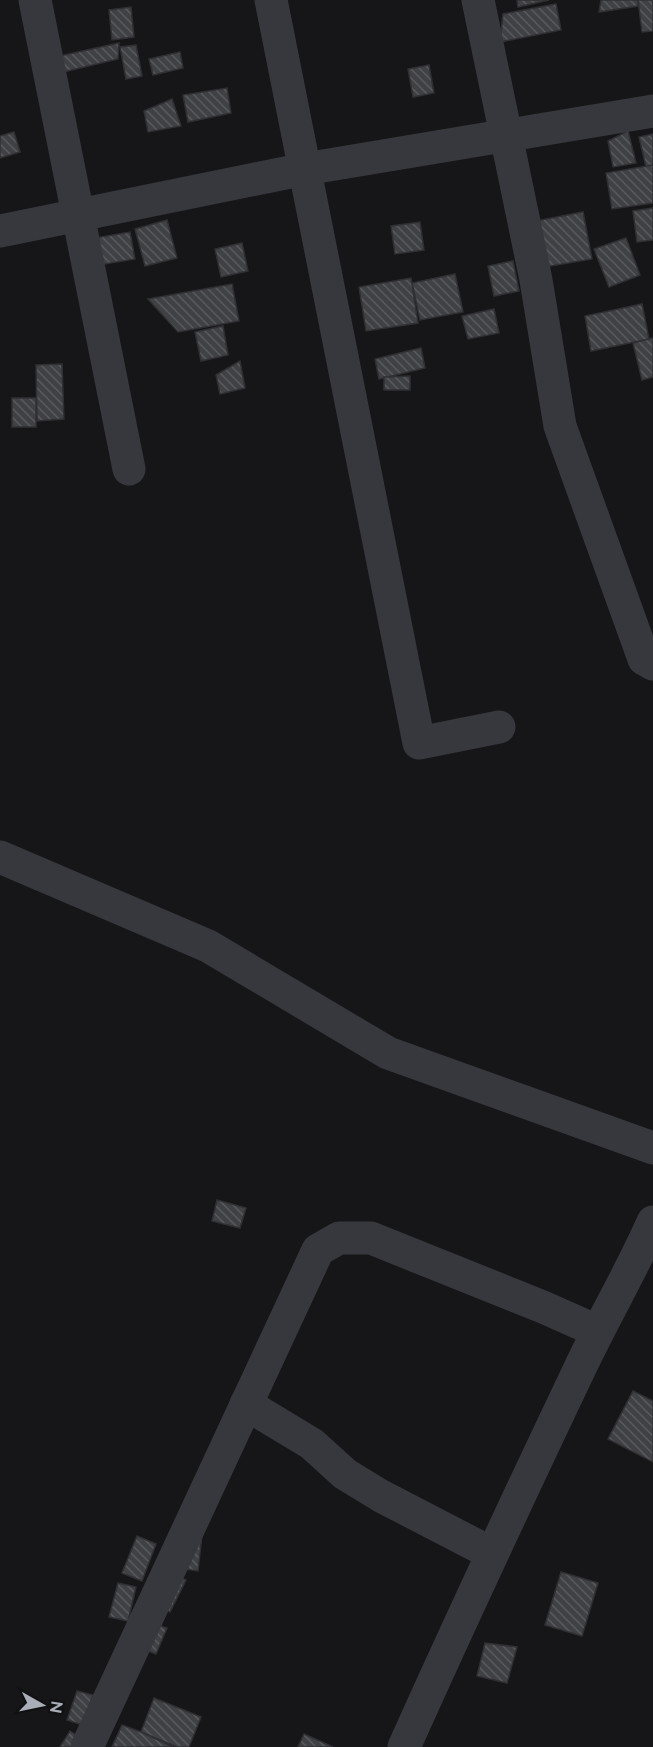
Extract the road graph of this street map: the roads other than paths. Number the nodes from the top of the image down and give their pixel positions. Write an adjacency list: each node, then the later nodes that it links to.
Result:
1 (35, 0): 7 (street)
2 (271, 0): 6 (street)
3 (478, 0): 5 (street)
4 (653, 111): 5 (street)
5 (506, 136): 6 (street); 10 (street)
6 (304, 169): 7 (street); 11 (street)
7 (79, 216): 8 (street); 9 (street)
8 (0, 231)
9 (129, 470)
10 (653, 664)
11 (499, 727)
12 (0, 857): 13 (street)
13 (653, 1148)
14 (653, 1222): 15 (street)
15 (597, 1332): 16 (street); 17 (street)
16 (246, 1404): 17 (street); 18 (street)
17 (491, 1553): 19 (street)
18 (87, 1747)
19 (404, 1747)

